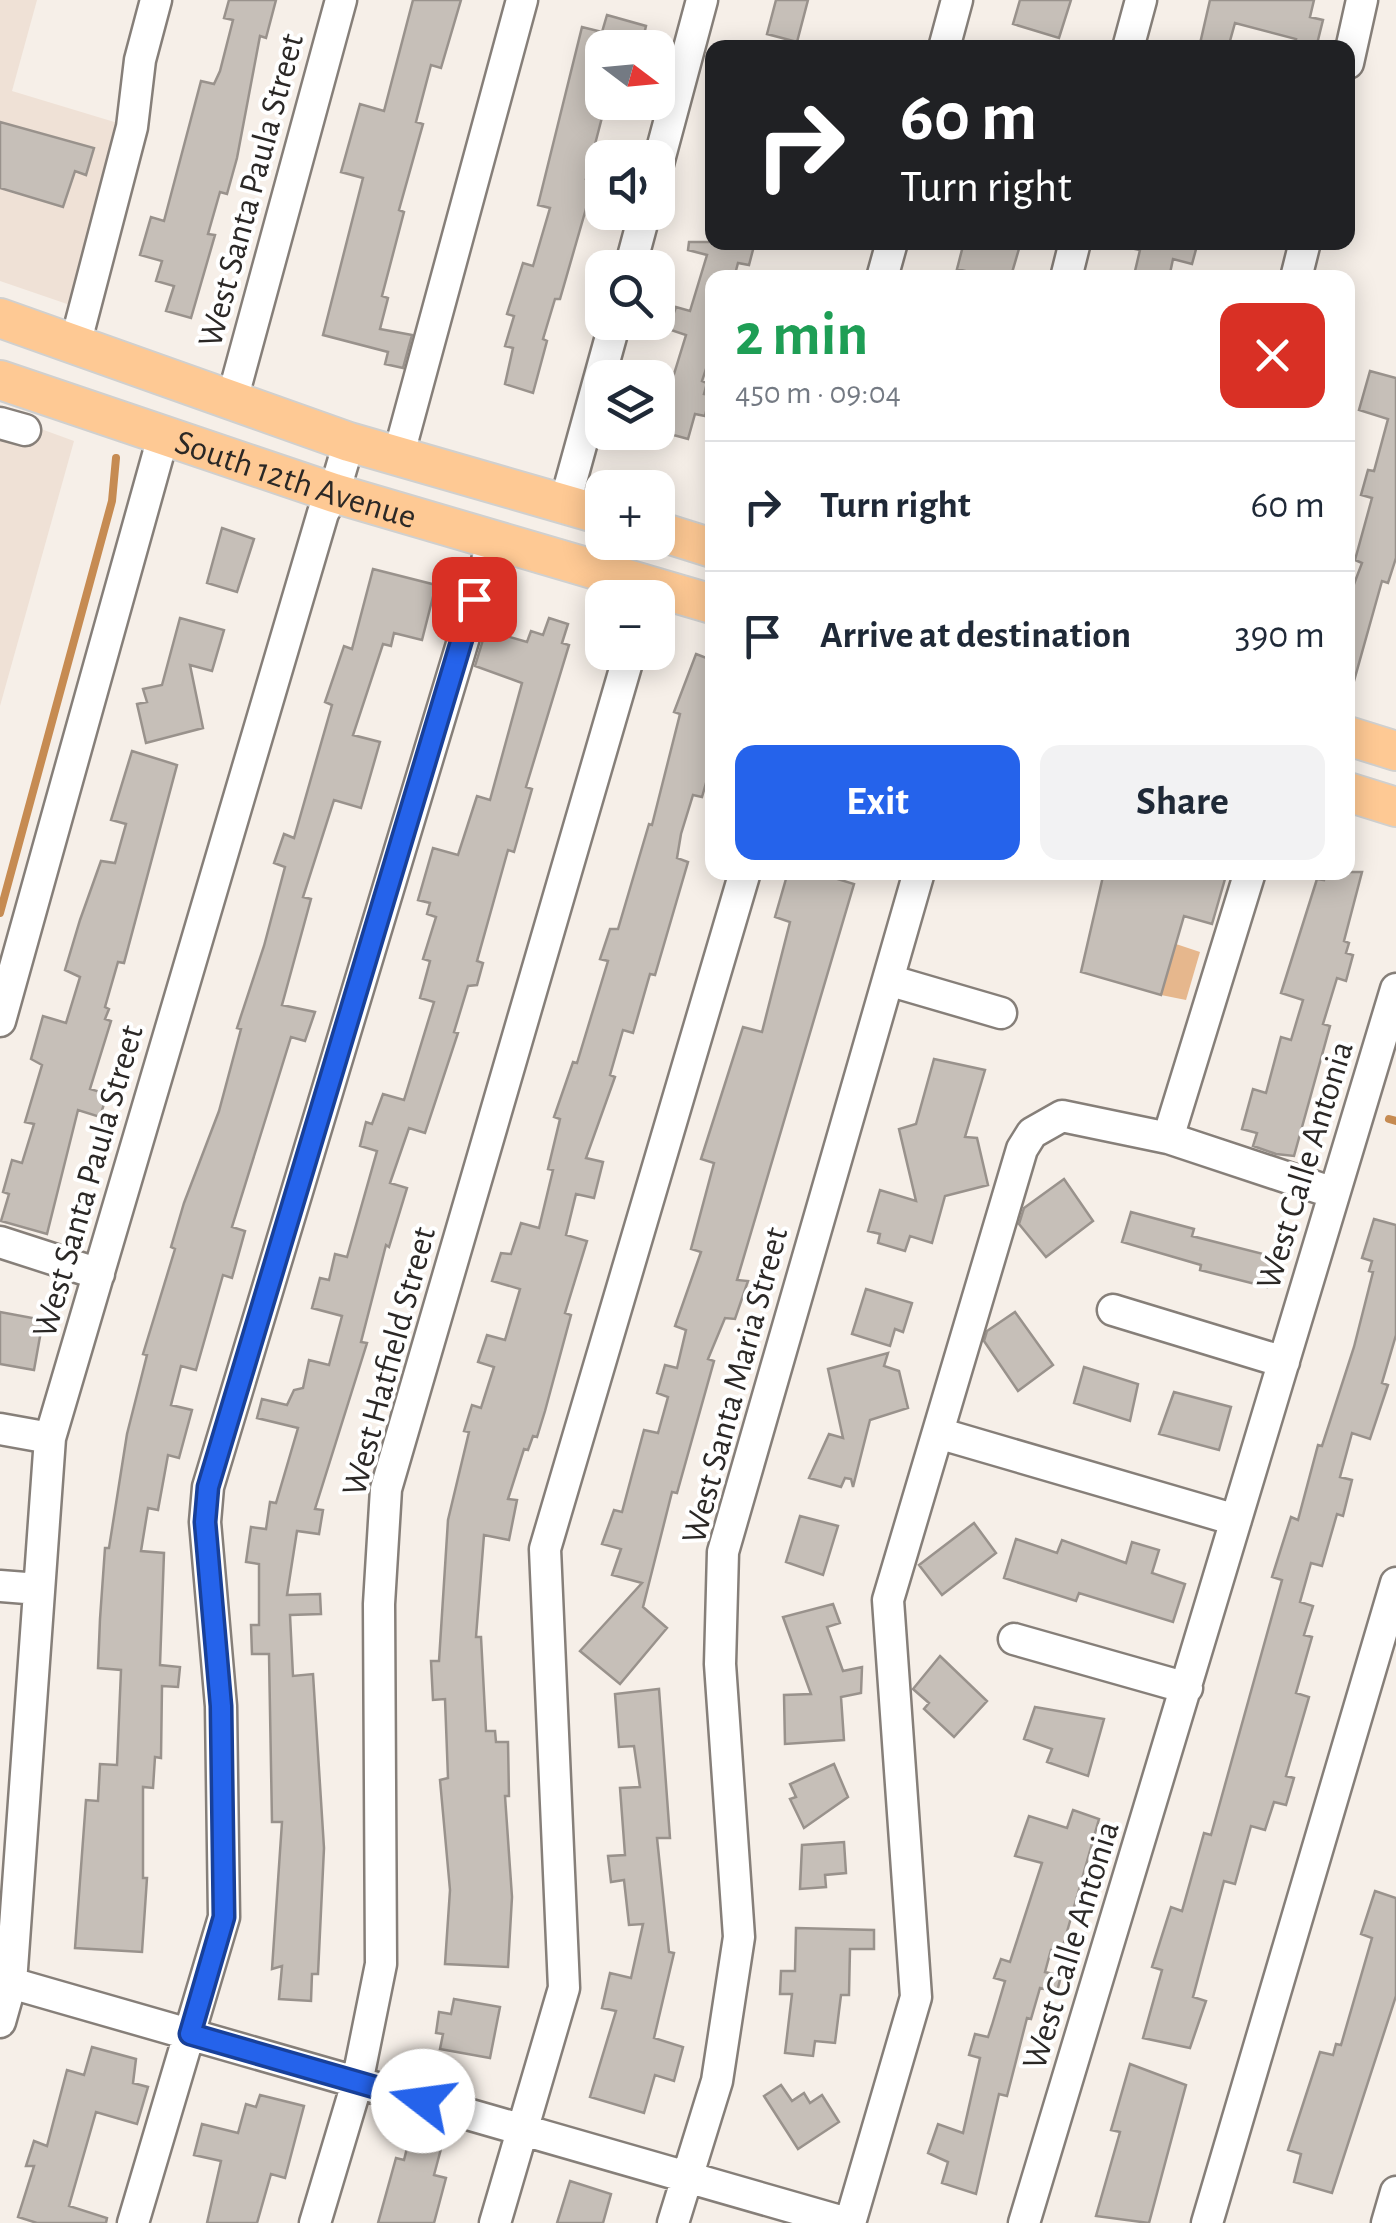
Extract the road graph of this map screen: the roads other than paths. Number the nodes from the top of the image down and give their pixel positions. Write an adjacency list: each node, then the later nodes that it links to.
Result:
1 (156, 0): 14 (street)
2 (341, 0): 17 (street, West Santa Paula Street)
3 (522, 0): 21 (street)
4 (702, 0): 11 (street)
5 (957, 0): 8 (street)
6 (1141, 0): 9 (street)
7 (1362, 0): 10 (street)
8 (946, 40)
9 (1130, 40)
10 (1353, 40)
11 (664, 140)
12 (0, 318): 14 (main road, South 12th Avenue)
13 (611, 340): 23 (street)
14 (75, 345): 15 (main road, South 12th Avenue)
15 (126, 364): 17 (main road, South 12th Avenue); 18 (main road)
16 (0, 380): 18 (main road, South 12th Avenue)
17 (232, 400): 20 (main road, South 12th Avenue)
18 (23, 416): 19 (main road, South 12th Avenue)
19 (163, 437): 22 (main road, South 12th Avenue); 42 (street)
20 (348, 442): 21 (main road, South 12th Avenue); 22 (street, West Santa Paula Street)
21 (398, 457): 23 (main road, South 12th Avenue)
22 (334, 493): 26 (main road, South 12th Avenue); 46 (street, West Santa Paula Street)
23 (565, 504): 24 (main road, South 12th Avenue)
24 (585, 510)
25 (675, 537): 27 (main road)
26 (493, 541): 28 (main road, South 12th Avenue); 60 (street)
27 (705, 546)
28 (609, 580)
29 (675, 598): 30 (main road, South 12th Avenue)
30 (705, 603)
31 (625, 670): 61 (street, West Hatfield Street)
32 (1355, 738): 33 (main road)
33 (1396, 751)
34 (1355, 794): 35 (main road)
35 (1396, 807)
36 (743, 880): 62 (street)
37 (917, 880): 39 (street, West Santa Maria Street)
38 (1248, 880): 43 (street)
39 (888, 980): 41 (street); 63 (street, West Santa Maria Street)
40 (1396, 989): 44 (street, West Calle Antonia)
41 (1001, 1013)
42 (0, 1021)
43 (1168, 1138): 44 (street); 50 (street)
44 (1334, 1193): 48 (street, West Calle Antonia)
45 (0, 1242): 46 (street)
46 (98, 1274): 51 (street, West Santa Paula Street)
47 (1113, 1310): 48 (street)
48 (1284, 1362): 52 (street, West Calle Antonia)
49 (0, 1430): 51 (street)
50 (938, 1433): 52 (street); 69 (street)
51 (50, 1438): 55 (street, West Santa Paula Street)
52 (1236, 1520): 57 (street, West Calle Antonia)
53 (1396, 1583): 71 (street)
54 (0, 1586): 55 (street)
55 (39, 1588): 58 (street, West Santa Paula Street)
56 (1014, 1639): 57 (street)
57 (1187, 1688): 70 (street, West Calle Antonia)
58 (12, 1982): 59 (street, West Santa Paula Street); 60 (street)
59 (0, 2022)
60 (190, 2034): 61 (street); 65 (street)
61 (356, 2083): 62 (street); 66 (street, West Hatfield Street)
62 (523, 2128): 63 (street); 67 (street)
63 (688, 2174): 68 (street, West Santa Maria Street); 69 (street)
64 (1396, 2192): 72 (street)
65 (133, 2223)
66 (315, 2223)
67 (495, 2223)
68 (673, 2223)
69 (848, 2223)
70 (1024, 2223)
71 (1207, 2223)
72 (1387, 2223)

